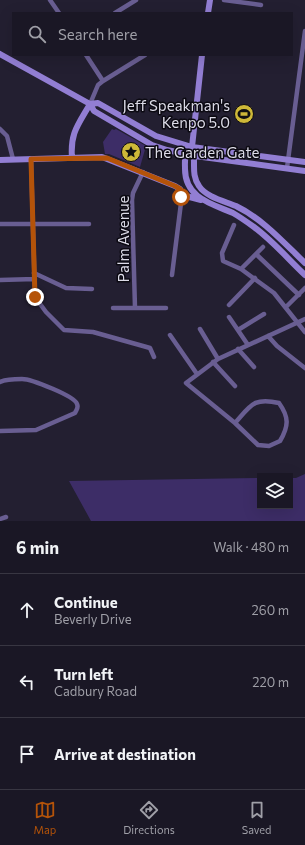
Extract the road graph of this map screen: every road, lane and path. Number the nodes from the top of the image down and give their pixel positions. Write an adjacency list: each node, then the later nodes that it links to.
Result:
1 (52, 0): 6 (street)
2 (136, 0): 7 (street)
3 (210, 0): 8 (main road)
4 (224, 0): 5 (street)
5 (261, 5)
6 (58, 12)
7 (117, 12)
8 (208, 12)
9 (305, 31): 24 (street)
10 (0, 54): 15 (main road)
11 (87, 56): 14 (street)
12 (143, 56): 14 (street)
13 (202, 56): 17 (main road)
14 (103, 81): 15 (street)
15 (90, 104): 17 (main road); 18 (main road); 20 (main road)
16 (0, 129): 23 (street)
17 (192, 147): 18 (main road); 19 (main road); 24 (main road)
18 (186, 155): 19 (main road); 29 (main road)
19 (195, 156): 26 (main road); 32 (main road)
20 (72, 158): 21 (main road); 28 (main road)
21 (31, 159): 23 (main road); 34 (street)
22 (0, 160): 23 (main road)
23 (13, 160)
24 (288, 160): 25 (main road); 26 (street)
25 (305, 162)
26 (288, 168): 27 (main road)
27 (305, 171)
28 (143, 172): 30 (main road); 54 (street, Palm Avenue)
29 (186, 179): 30 (main road); 31 (main road)
30 (179, 190): 31 (main road); 43 (street)
31 (201, 200): 33 (main road)
32 (237, 207): 33 (main road); 40 (main road)
33 (234, 214): 44 (main road)
34 (33, 222): 35 (street); 36 (street); 42 (street)
35 (0, 224)
36 (90, 224)
37 (234, 224): 41 (street)
38 (263, 247): 39 (street)
39 (256, 254): 41 (street); 50 (street)
40 (305, 264)
41 (241, 268): 45 (street)
42 (34, 273): 46 (street); 49 (street)
43 (172, 275)
44 (305, 276)
45 (255, 278): 51 (street); 52 (street)
46 (34, 279): 47 (street); 67 (street)
47 (0, 280)
48 (305, 288): 50 (street)
49 (92, 289)
50 (299, 294): 52 (street)
51 (229, 305)
52 (286, 307): 59 (street)
53 (112, 308): 54 (street)
54 (135, 308): 55 (street)
55 (166, 308)
56 (264, 314): 61 (street)
57 (229, 317): 61 (street)
58 (305, 319): 59 (street)
59 (297, 323): 62 (street); 64 (street)
60 (200, 329): 68 (street)
61 (238, 330): 65 (street)
62 (305, 332)
63 (170, 335): 72 (street)
64 (268, 336): 65 (street); 71 (street)
65 (248, 344): 66 (street)
66 (238, 349): 68 (street); 70 (street)
67 (154, 357)
68 (218, 358): 69 (street)
69 (213, 362): 72 (street); 74 (street)
70 (254, 367)
71 (305, 368)
72 (197, 374): 75 (street)
73 (0, 382): 76 (street)
74 (235, 386)
75 (235, 423): 75 (street)
76 (0, 431)
77 (6, 517): 78 (street)
78 (0, 519)

